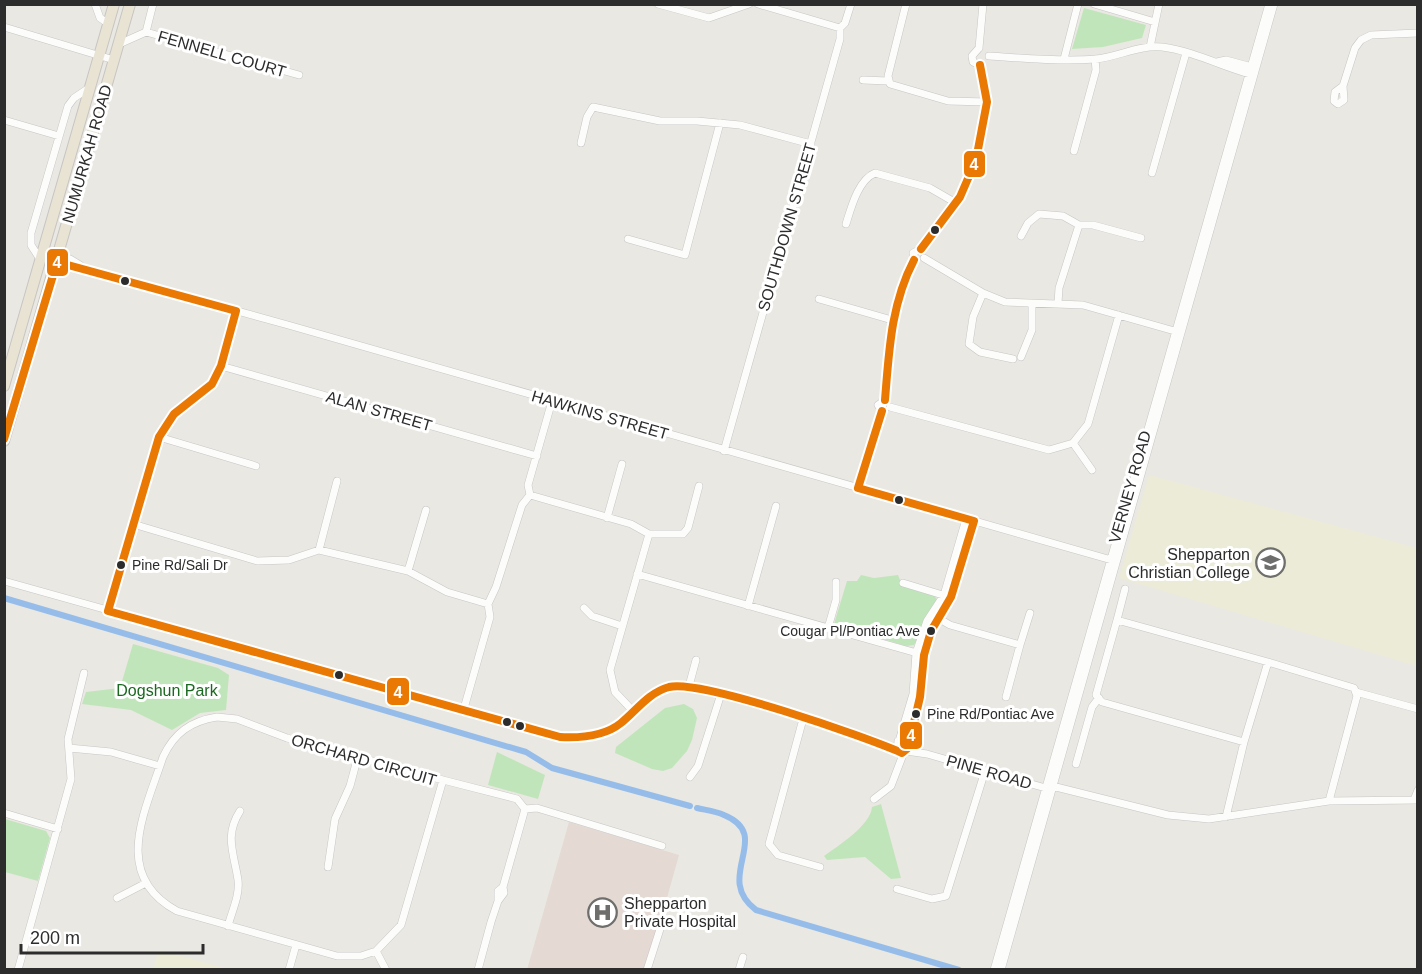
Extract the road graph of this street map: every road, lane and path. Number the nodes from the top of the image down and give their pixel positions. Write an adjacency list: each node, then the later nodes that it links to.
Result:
1 (95, 4): 17 (street)
2 (114, 4): 17 (highway, NUMURKAH ROAD)
3 (153, 4): 20 (street)
4 (658, 4): 5 (street)
5 (749, 4)
6 (758, 4): 19 (street)
7 (851, 4): 19 (street, SOUTHDOWN STREET)
8 (906, 4): 35 (street)
9 (983, 4): 24 (street)
10 (1078, 4): 28 (street)
11 (1094, 4): 16 (street)
12 (1160, 4): 16 (street)
13 (1269, 4): 32 (street, VERNEY ROAD)
14 (1274, 4): 32 (street, VERNEY ROAD)
15 (129, 9): 17 (highway); 22 (highway, NUMURKAH ROAD)
16 (1155, 22): 23 (street)
17 (109, 24): 26 (highway, NUMURKAH ROAD)
18 (4, 27): 26 (street)
19 (840, 28): 43 (street, SOUTHDOWN STREET)
20 (146, 32): 22 (street); 33 (street, FENNELL COURT)
21 (1418, 33): 36 (street)
22 (119, 44): 30 (highway, NUMURKAH ROAD)
23 (1150, 47): 25 (street); 29 (street)
24 (979, 48): 27 (street); 31 (street)
25 (1186, 53): 32 (street); 45 (street)
26 (100, 56): 30 (street); 37 (highway, NUMURKAH ROAD)
27 (989, 56): 28 (street); 31 (street)
28 (1064, 59): 29 (street)
29 (1095, 59): 44 (street)
30 (114, 60): 55 (highway, NUMURKAH ROAD)
31 (980, 65): 38 (street)
32 (1252, 71): 64 (street, VERNEY ROAD)
33 (299, 75)
34 (863, 80): 35 (street)
35 (888, 81): 38 (street)
36 (1343, 86)
37 (91, 87): 41 (street); 53 (highway, NUMURKAH ROAD)
38 (987, 102): 46 (street)
39 (4, 120): 41 (street)
40 (720, 123): 42 (street); 43 (street); 50 (street)
41 (59, 136): 53 (street)
42 (581, 143)
43 (811, 144): 78 (street, SOUTHDOWN STREET)
44 (1074, 151)
45 (1152, 173)
46 (956, 203): 47 (street); 52 (street)
47 (846, 224)
48 (1079, 225): 49 (street); 51 (street); 59 (street)
49 (1021, 236)
50 (628, 238)
51 (1141, 238)
52 (921, 249): 54 (street); 56 (street)
53 (42, 258): 55 (street); 68 (highway, NUMURKAH ROAD)
54 (924, 258): 56 (street); 57 (street)
55 (58, 259): 61 (street, HAWKINS STREET); 73 (highway, NUMURKAH ROAD)
56 (914, 260): 63 (street)
57 (983, 293): 60 (street); 66 (street)
58 (819, 299): 63 (street)
59 (1058, 303): 60 (street); 62 (street)
60 (1032, 304): 65 (street)
61 (236, 310): 67 (street); 70 (street, HAWKINS STREET)
62 (1119, 315): 64 (street); 77 (street)
63 (892, 320): 69 (street)
64 (1178, 332): 94 (street, VERNEY ROAD)
65 (1021, 357)
66 (1012, 359)
67 (222, 366): 75 (street); 79 (street, ALAN STREET)
68 (4, 386)
69 (885, 400): 71 (street); 72 (street)
70 (552, 401): 78 (street, HAWKINS STREET); 79 (street)
71 (890, 407): 72 (street); 77 (street)
72 (882, 411): 85 (street)
73 (12, 417): 74 (highway); 76 (highway, NUMURKAH ROAD)
74 (4, 428)
75 (159, 437): 81 (street); 91 (street)
76 (4, 441)
77 (1073, 443): 82 (street)
78 (724, 451): 85 (street, HAWKINS STREET)
79 (537, 456): 86 (street)
80 (622, 464): 89 (street)
81 (256, 466)
82 (1092, 470)
83 (337, 481): 93 (street)
84 (699, 486): 92 (street)
85 (858, 488): 90 (street, HAWKINS STREET)
86 (530, 495): 89 (street); 102 (street)
87 (776, 506): 103 (street)
88 (426, 510): 95 (street)
89 (607, 518): 92 (street)
90 (970, 520): 94 (street, HAWKINS STREET); 101 (street)
91 (133, 524): 93 (street); 105 (street)
92 (649, 534): 96 (street)
93 (319, 550): 95 (street)
94 (1112, 561): 135 (street, VERNEY ROAD)
95 (408, 571): 102 (street)
96 (638, 574): 103 (street); 109 (street)
97 (4, 580): 105 (street, PINE ROAD)
98 (836, 582): 110 (street)
99 (903, 583): 101 (street)
100 (1125, 590): 108 (street)
101 (948, 596): 107 (street)
102 (488, 604): 124 (street)
103 (748, 606): 110 (street)
104 (584, 608): 109 (street)
105 (108, 611): 124 (street, PINE ROAD)
106 (1030, 613): 111 (street)
107 (934, 616): 111 (street); 112 (street); 113 (street)
108 (1117, 620): 115 (street); 121 (street)
109 (622, 626): 123 (street)
110 (828, 628): 112 (street)
111 (1020, 645): 120 (street)
112 (916, 652): 113 (street); 127 (street)
113 (924, 655): 127 (street)
114 (696, 660): 117 (street)
115 (1268, 662): 118 (street); 126 (street)
116 (84, 673): 128 (street)
117 (689, 686): 119 (street, PINE ROAD); 123 (street, PINE ROAD)
118 (1356, 692): 122 (street); 139 (street)
119 (721, 694): 125 (street, PINE ROAD); 133 (street)
120 (1006, 697)
121 (1099, 698): 126 (street); 130 (street)
122 (1418, 709)
123 (633, 711): 124 (street, PINE ROAD)
124 (463, 712)
125 (803, 719): 127 (street, PINE ROAD); 147 (street)
126 (1244, 742): 143 (street)
127 (902, 747): 132 (street, PINE ROAD); 137 (street)
128 (69, 748): 131 (street); 144 (street)
129 (358, 756): 131 (street, ORCHARD CIRCUIT); 134 (street, ORCHARD CIRCUIT); 146 (street)
130 (1076, 764)
131 (160, 766): 148 (street, ORCHARD CIRCUIT)
132 (985, 771): 135 (street, PINE ROAD); 149 (street)
133 (690, 777)
134 (443, 780): 140 (street); 154 (street, ORCHARD CIRCUIT)
135 (1049, 788): 143 (street, PINE ROAD); 162 (street, VERNEY ROAD); 163 (street, VERNEY ROAD)
136 (1418, 790): 138 (street)
137 (874, 799)
138 (1416, 800): 139 (street, PINE ROAD)
139 (1329, 801): 143 (street, PINE ROAD)
140 (525, 809): 145 (street); 159 (street)
141 (240, 811): 152 (street)
142 (4, 813): 144 (street)
143 (1226, 817)
144 (58, 829): 156 (street)
145 (662, 846)
146 (328, 867)
147 (820, 867)
148 (144, 884): 150 (street); 152 (street)
149 (897, 889)
150 (117, 898)
151 (662, 923): 160 (street)
152 (228, 926): 153 (street)
153 (296, 945): 154 (street); 157 (street)
154 (375, 951): 158 (street)
155 (743, 957): 161 (street)
156 (18, 969)
157 (289, 969)
158 (387, 969)
159 (478, 969)
160 (647, 969)
161 (739, 969)
162 (994, 969)
163 (1001, 969)

